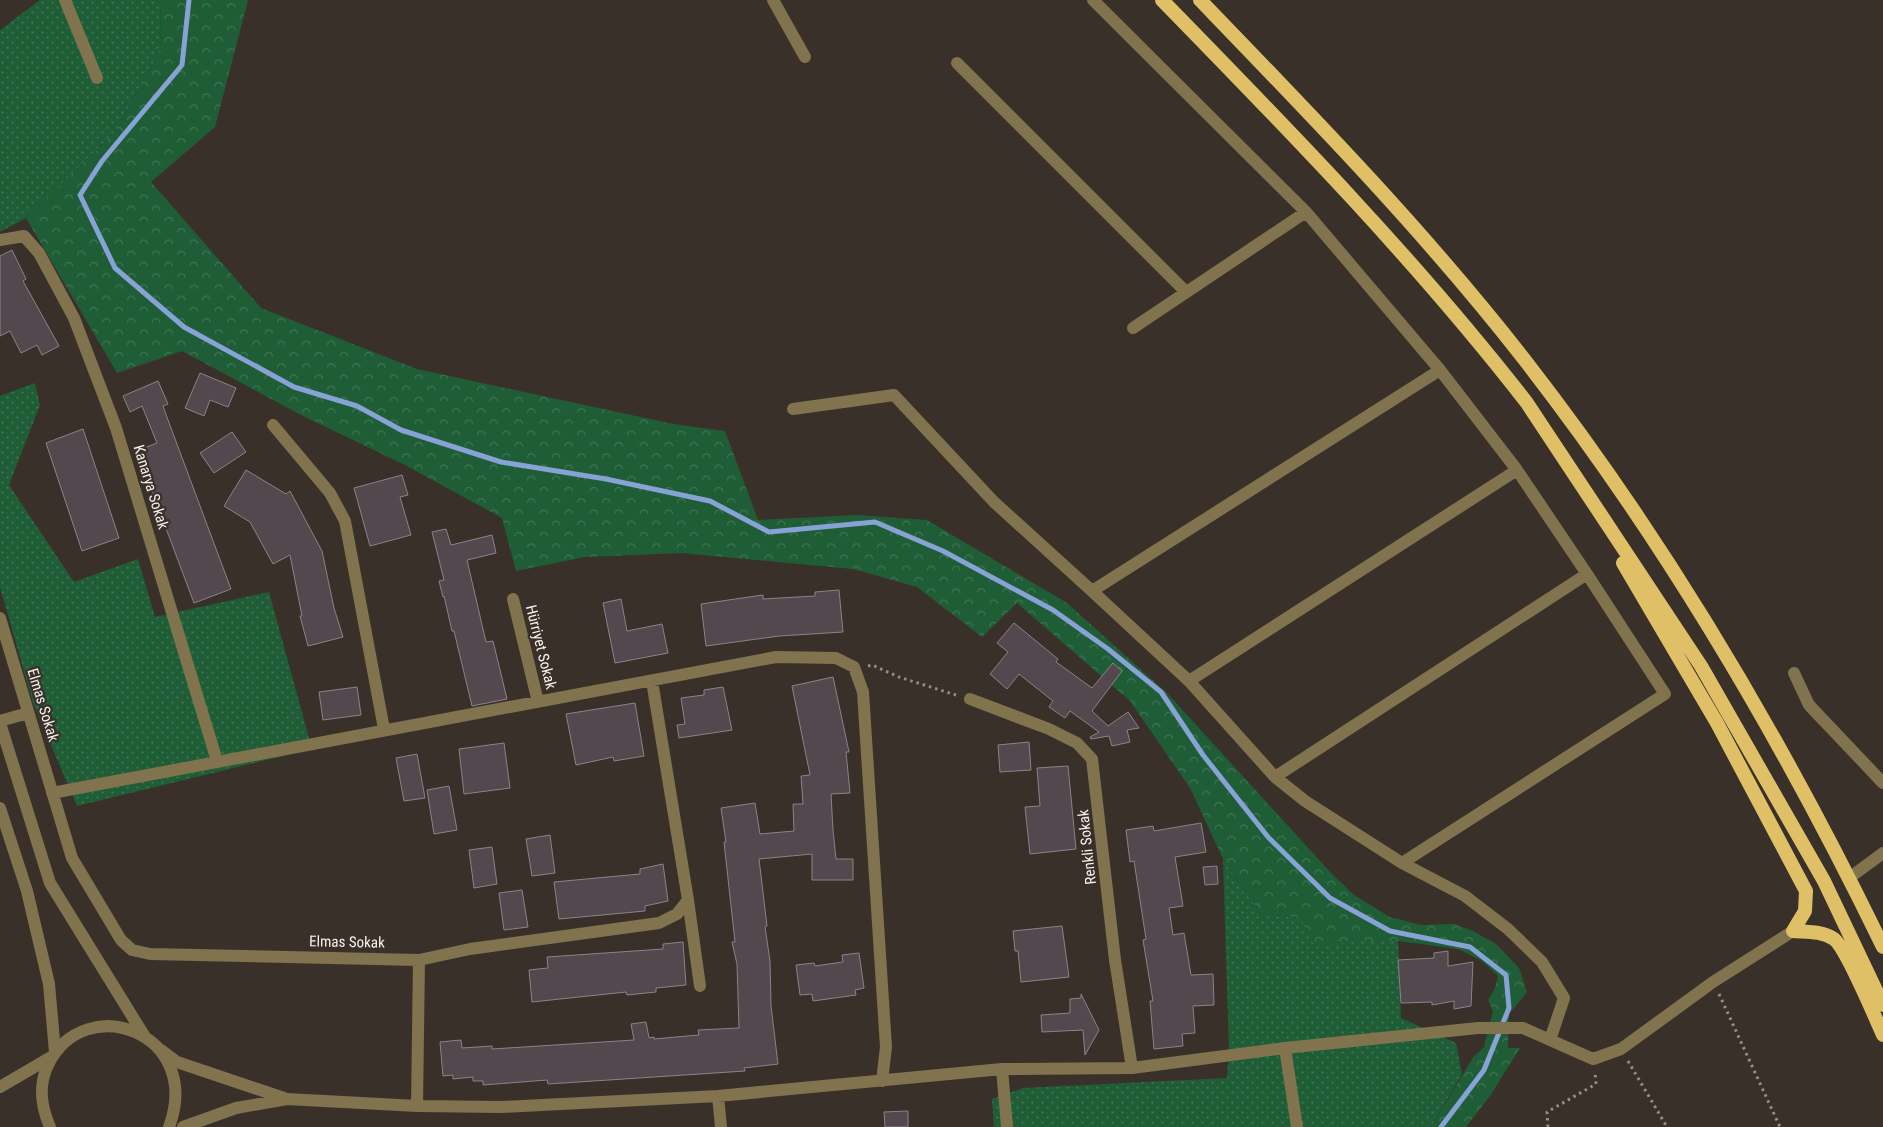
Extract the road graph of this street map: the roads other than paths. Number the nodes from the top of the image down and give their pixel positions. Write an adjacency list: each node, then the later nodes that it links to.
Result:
1 (65, 0): 8 (street)
2 (773, 0): 6 (street)
3 (1093, 0): 9 (street)
4 (1162, 0): 14 (highway)
5 (1200, 0): 37 (highway)
6 (805, 57)
7 (957, 63): 11 (street)
8 (97, 78)
9 (1306, 212): 11 (street); 13 (street)
10 (0, 240): 30 (street, Kanarya Sokak)
11 (1186, 292): 12 (street)
12 (1133, 328)
13 (1440, 370): 17 (street); 19 (street)
14 (1528, 403): 39 (highway); 43 (highway)
15 (793, 409): 19 (street)
16 (273, 425): 29 (street)
17 (1517, 470): 18 (street); 24 (street)
18 (1587, 574): 31 (street); 36 (street)
19 (1092, 591): 24 (street)
20 (513, 599): 26 (street, Hürriyet Sokak)
21 (0, 618): 27 (street, Elmas Sokak)
22 (1794, 673): 32 (street)
23 (652, 681): 26 (street); 38 (street); 52 (street)
24 (1189, 681): 31 (street)
25 (970, 699): 50 (street, Renkli Sokak)
26 (538, 702): 29 (street)
27 (28, 713): 28 (street); 33 (street, Elmas Sokak)
28 (0, 722): 45 (street)
29 (384, 729): 30 (street)
30 (217, 761): 33 (street)
31 (1275, 777): 36 (street)
32 (1883, 783)
33 (52, 793): 41 (street, Elmas Sokak)
34 (0, 808): 49 (street)
35 (1883, 853): 37 (street)
36 (1402, 863): 46 (street)
37 (1849, 878): 40 (highway)
38 (688, 900): 41 (street, Elmas Sokak); 42 (street)
39 (1793, 931): 44 (highway); 46 (street)
40 (1883, 947)
41 (419, 960): 56 (street)
42 (700, 986)
43 (1883, 1005)
44 (1883, 1035)
45 (145, 1037): 48 (street); 49 (street)
46 (1550, 1040): 47 (street)
47 (1285, 1048): 50 (street); 62 (street)
48 (161, 1050): 55 (street); 58 (street)
49 (54, 1054): 53 (street); 57 (street)
50 (1132, 1068): 51 (street)
51 (1002, 1069): 52 (street); 61 (street)
52 (882, 1081): 54 (street)
53 (0, 1087)
54 (718, 1096): 56 (street); 60 (street)
55 (286, 1099): 56 (street); 59 (street)
56 (417, 1106)
57 (50, 1127)
58 (169, 1127)
59 (184, 1127)
60 (721, 1127)
61 (1007, 1127)
62 (1297, 1127)

